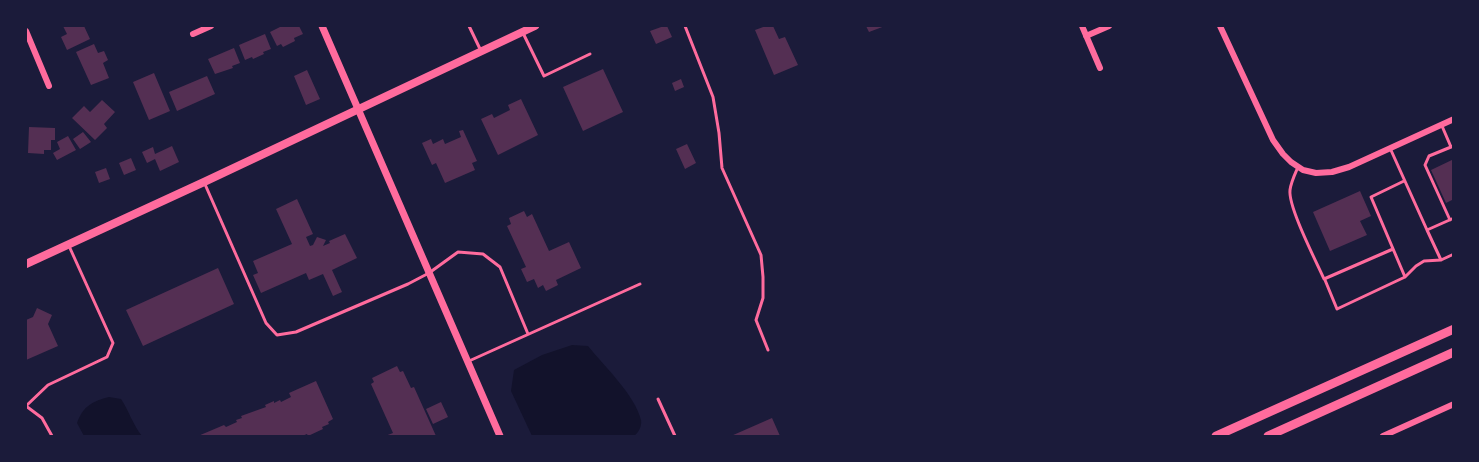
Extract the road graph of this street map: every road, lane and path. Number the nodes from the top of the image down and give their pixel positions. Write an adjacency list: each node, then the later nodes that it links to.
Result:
1 (211, 26): 11 (street)
2 (322, 26): 17 (street)
3 (470, 26): 13 (lane)
4 (535, 26): 10 (main road)
5 (685, 26): 38 (lane)
6 (1082, 26): 12 (street)
7 (1109, 26): 12 (street)
8 (1220, 26): 22 (street)
9 (26, 31): 16 (street)
10 (522, 32): 13 (main road); 14 (lane)
11 (193, 34)
12 (1086, 36): 15 (street)
13 (481, 51): 17 (main road)
14 (590, 54)
15 (1100, 69)
16 (49, 86)
17 (357, 109): 24 (main road); 32 (street)
18 (1454, 119): 19 (street)
19 (1442, 124): 20 (lane); 21 (street)
20 (1453, 147): 25 (lane)
21 (1390, 148): 22 (street); 23 (lane)
22 (1298, 167): 34 (lane)
23 (1404, 181): 26 (lane); 28 (lane)
24 (204, 182): 27 (main road); 32 (lane)
25 (1452, 219): 26 (lane)
26 (1427, 230): 30 (lane)
27 (68, 244): 31 (main road); 43 (lane)
28 (1393, 249): 33 (lane); 34 (lane)
29 (1454, 254): 30 (lane)
30 (1442, 260): 33 (lane)
31 (26, 264)
32 (429, 273): 37 (lane); 40 (street)
33 (1405, 277): 34 (lane)
34 (1324, 279)
35 (640, 284): 37 (lane)
36 (1454, 329): 47 (highway)
37 (528, 334): 40 (lane)
38 (768, 350)
39 (1454, 352): 48 (highway)
40 (467, 362): 45 (street)
41 (658, 399): 46 (lane)
42 (1454, 404): 49 (street)
43 (26, 406): 44 (lane)
44 (52, 436)
45 (500, 436)
46 (675, 436)
47 (1216, 436)
48 (1268, 436)
49 (1383, 436)

